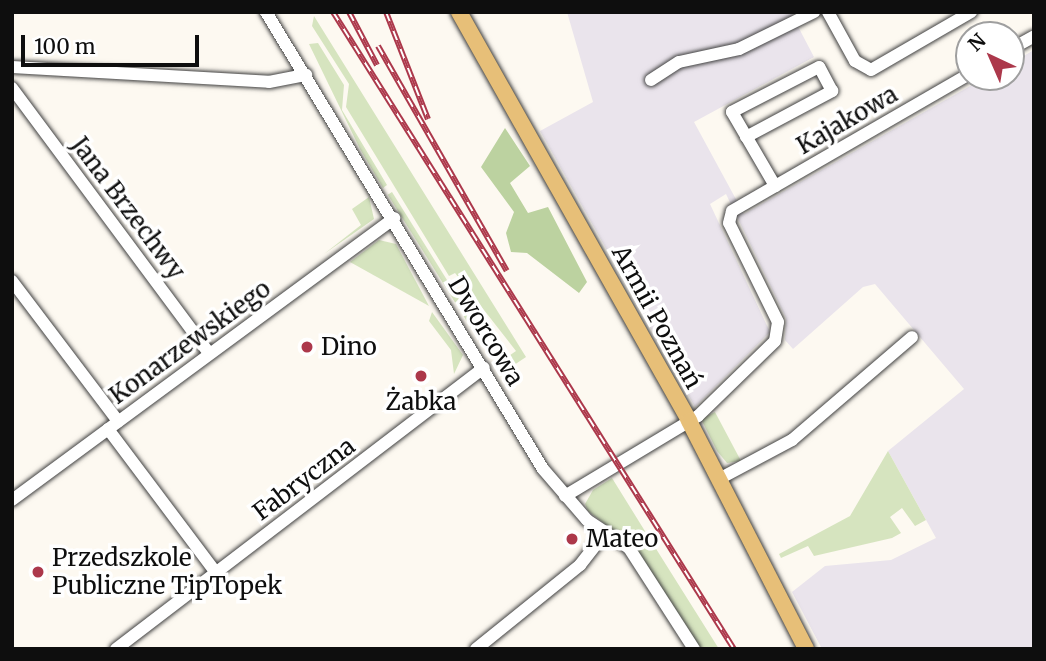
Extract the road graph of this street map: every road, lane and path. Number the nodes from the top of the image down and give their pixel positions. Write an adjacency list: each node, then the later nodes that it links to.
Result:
1 (266, 12): 7 (street, Dworcowa)
2 (459, 12): 18 (main road, Armii Poznań)
3 (814, 12): 8 (street)
4 (828, 12): 5 (street)
5 (971, 12)
6 (12, 66): 7 (street)
7 (306, 75): 13 (street, Dworcowa)
8 (650, 80)
9 (955, 82): 12 (street, Kajakowa)
10 (12, 88): 16 (street, Jana Brzechwy)
11 (746, 137): 11 (street); 12 (street)
12 (775, 186): 18 (street, Kajakowa)
13 (394, 218): 16 (street, Konarzewskiego); 17 (street, Dworcowa)
14 (15, 290): 19 (street)
15 (912, 337): 20 (street)
16 (209, 353): 19 (street, Konarzewskiego)
17 (484, 368): 21 (street, Dworcowa); 24 (street, Fabryczna)
18 (689, 421): 20 (main road, Armii Poznań); 21 (street)
19 (113, 425): 22 (street, Konarzewskiego); 24 (street)
20 (719, 479): 28 (main road, Armii Poznań)
21 (565, 496): 23 (street, Dworcowa)
22 (12, 500)
23 (605, 533): 26 (street); 27 (street, Dworcowa)
24 (216, 573): 25 (street, Fabryczna)
25 (116, 649)
26 (477, 649)
27 (694, 649)
28 (806, 649)

